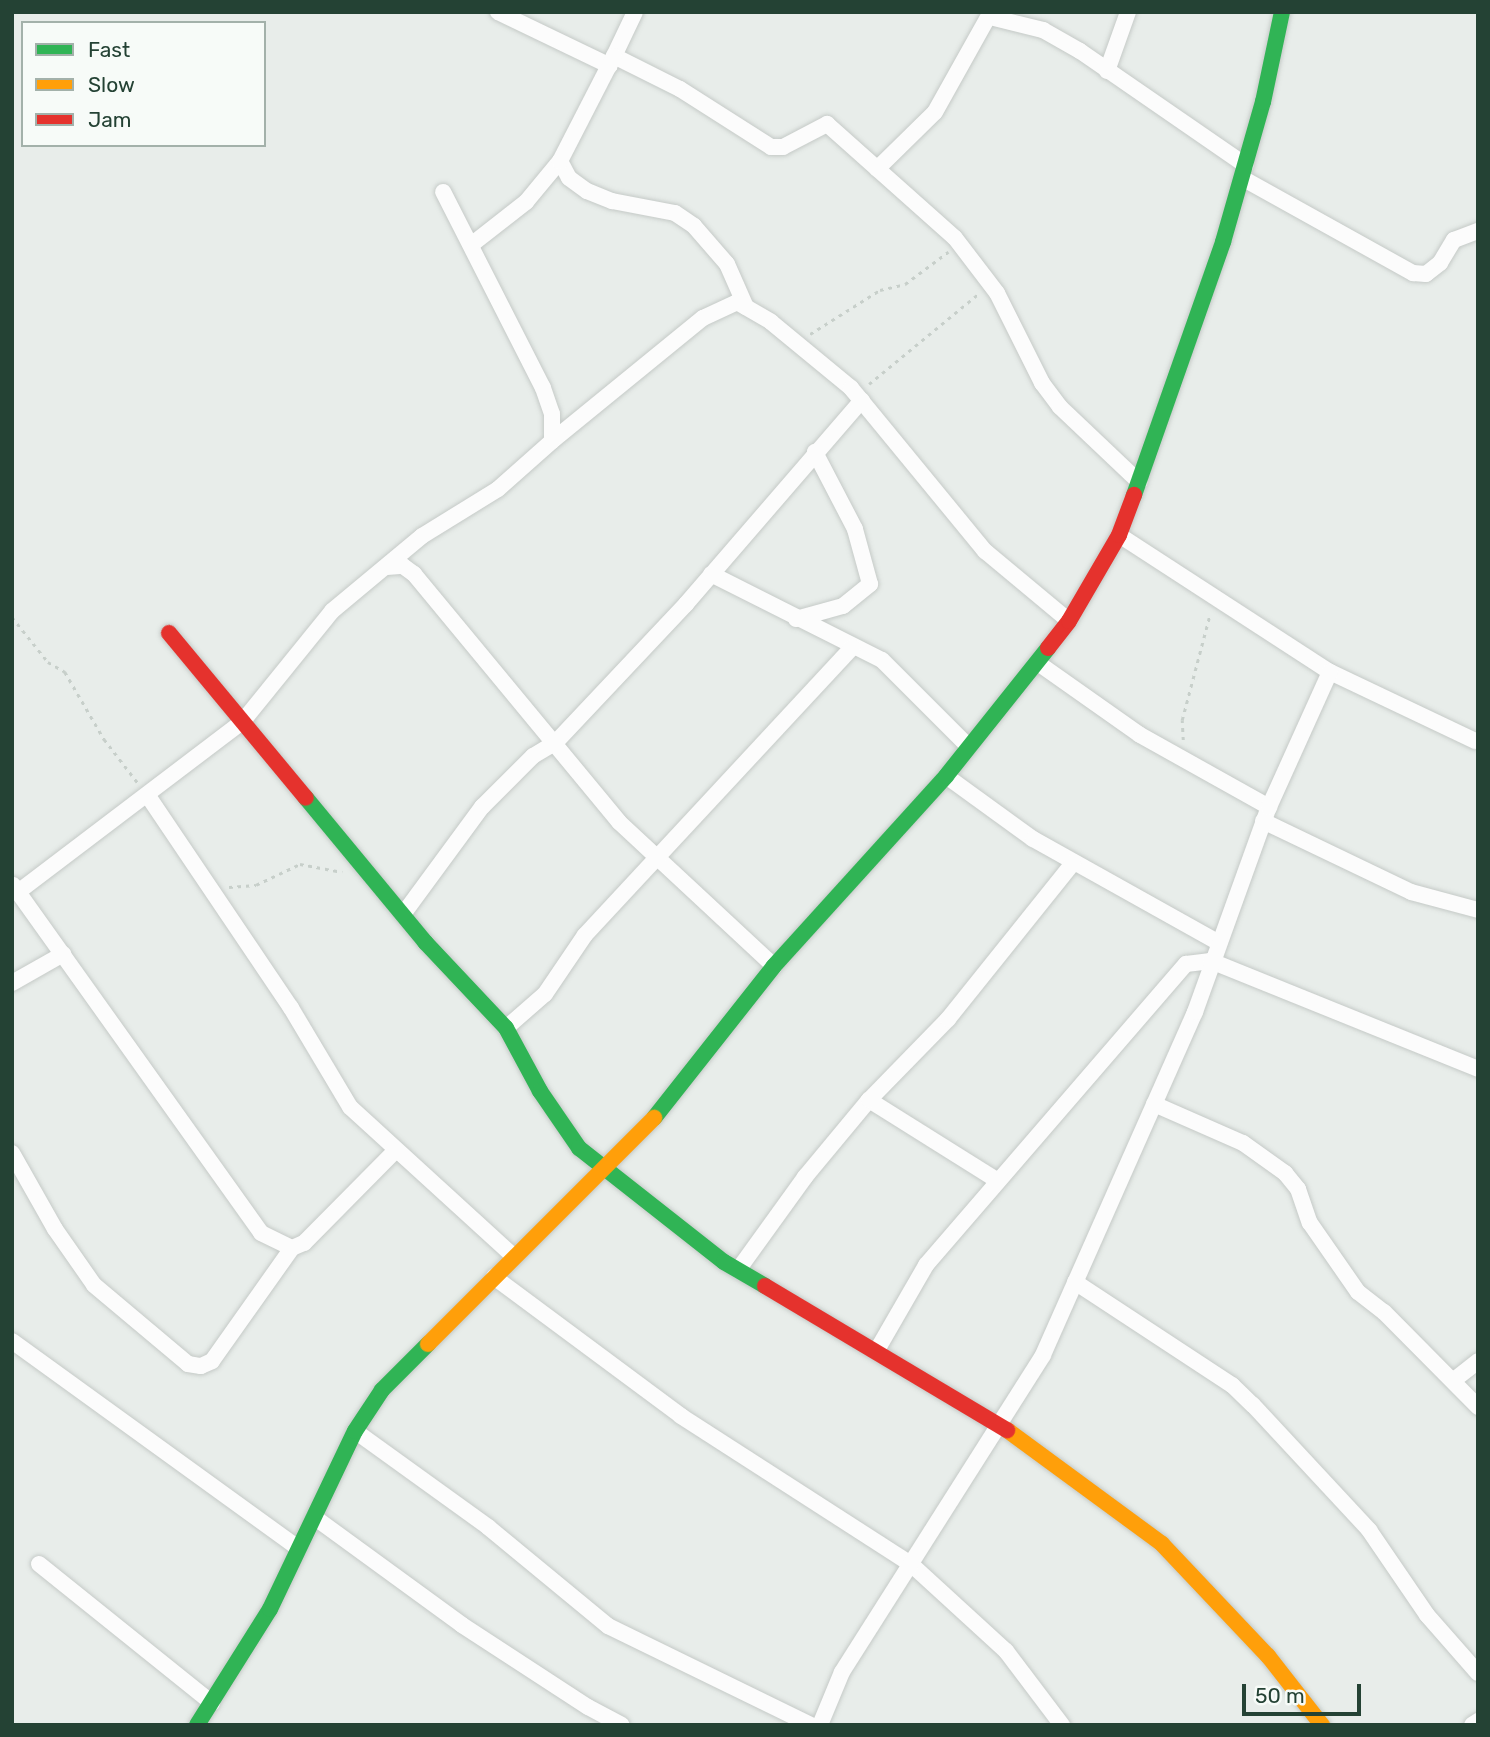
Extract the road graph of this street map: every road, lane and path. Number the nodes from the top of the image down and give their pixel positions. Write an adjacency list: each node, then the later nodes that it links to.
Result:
1 (498, 12): 6 (street)
2 (635, 12): 6 (street)
3 (1128, 12): 7 (street)
4 (1282, 12): 10 (street)
5 (990, 15): 7 (street); 9 (street)
6 (612, 62): 8 (street); 9 (street)
7 (1107, 71): 10 (street)
8 (560, 161): 14 (street); 16 (street)
9 (877, 169): 13 (street)
10 (1244, 171): 12 (street); 21 (street)
11 (443, 192): 14 (street)
12 (1478, 231)
13 (960, 244): 15 (street); 17 (path)
14 (471, 245): 19 (street)
15 (990, 283): 18 (path); 21 (street)
16 (746, 307): 17 (street); 19 (street)
17 (794, 341): 18 (street)
18 (860, 398): 20 (street); 28 (street)
19 (552, 441): 23 (street)
20 (815, 452): 24 (street); 27 (street)
21 (1139, 482): 22 (street)
22 (1119, 536): 25 (street); 28 (street)
23 (387, 567): 33 (street); 34 (street)
24 (711, 574): 27 (street); 34 (street)
25 (1215, 598): 32 (street); 37 (path)
26 (12, 617): 39 (path)
27 (796, 619): 30 (street)
28 (1069, 621): 31 (street)
29 (169, 633): 33 (street)
30 (853, 647): 36 (street); 41 (street)
31 (1038, 663): 36 (street); 37 (street)
32 (1330, 673): 35 (street); 40 (street)
33 (243, 721): 39 (street); 47 (street)
34 (555, 741): 41 (street); 47 (street)
35 (1475, 741)
36 (970, 747): 38 (street)
37 (1185, 757): 40 (street)
38 (946, 776): 42 (street); 51 (street)
39 (148, 796): 44 (street); 45 (street)
40 (1266, 814): 46 (street); 48 (street)
41 (658, 859): 51 (street); 53 (street)
42 (1073, 863): 48 (street); 55 (street)
43 (352, 877): 44 (path)
44 (208, 884): 57 (street)
45 (15, 888): 49 (street)
46 (1478, 910)
47 (404, 912): 53 (street)
48 (1217, 942): 50 (street)
49 (63, 954): 52 (street); 61 (street)
50 (1211, 961): 54 (street); 56 (street); 60 (street)
51 (774, 966): 59 (street)
52 (12, 983)
53 (506, 1028): 59 (street)
54 (1478, 1069)
55 (869, 1100): 60 (street); 63 (street)
56 (1154, 1104): 65 (street); 69 (street)
57 (396, 1150): 61 (street); 62 (street)
58 (12, 1153): 61 (street)
59 (604, 1167): 62 (street); 63 (street)
60 (998, 1181): 67 (street)
61 (292, 1248)
62 (514, 1257): 64 (street)
63 (738, 1270): 67 (street)
64 (494, 1278): 72 (street); 76 (street)
65 (1075, 1282): 71 (street); 77 (street)
66 (12, 1341): 74 (street)
67 (877, 1350): 71 (street)
68 (1478, 1361): 69 (street)
69 (1454, 1380): 70 (street)
70 (1478, 1407)
71 (999, 1424): 76 (street); 85 (street)
72 (355, 1431): 73 (street); 82 (street)
73 (314, 1517): 74 (street); 81 (street)
74 (299, 1549): 78 (street)
75 (39, 1563): 78 (street)
76 (912, 1565): 83 (street); 84 (street)
77 (1478, 1673)
78 (212, 1703): 80 (street)
79 (1478, 1721): 86 (street)
80 (197, 1725)
81 (622, 1725)
82 (811, 1725)
83 (820, 1725)
84 (1062, 1725)
85 (1322, 1725)
86 (1472, 1725)

